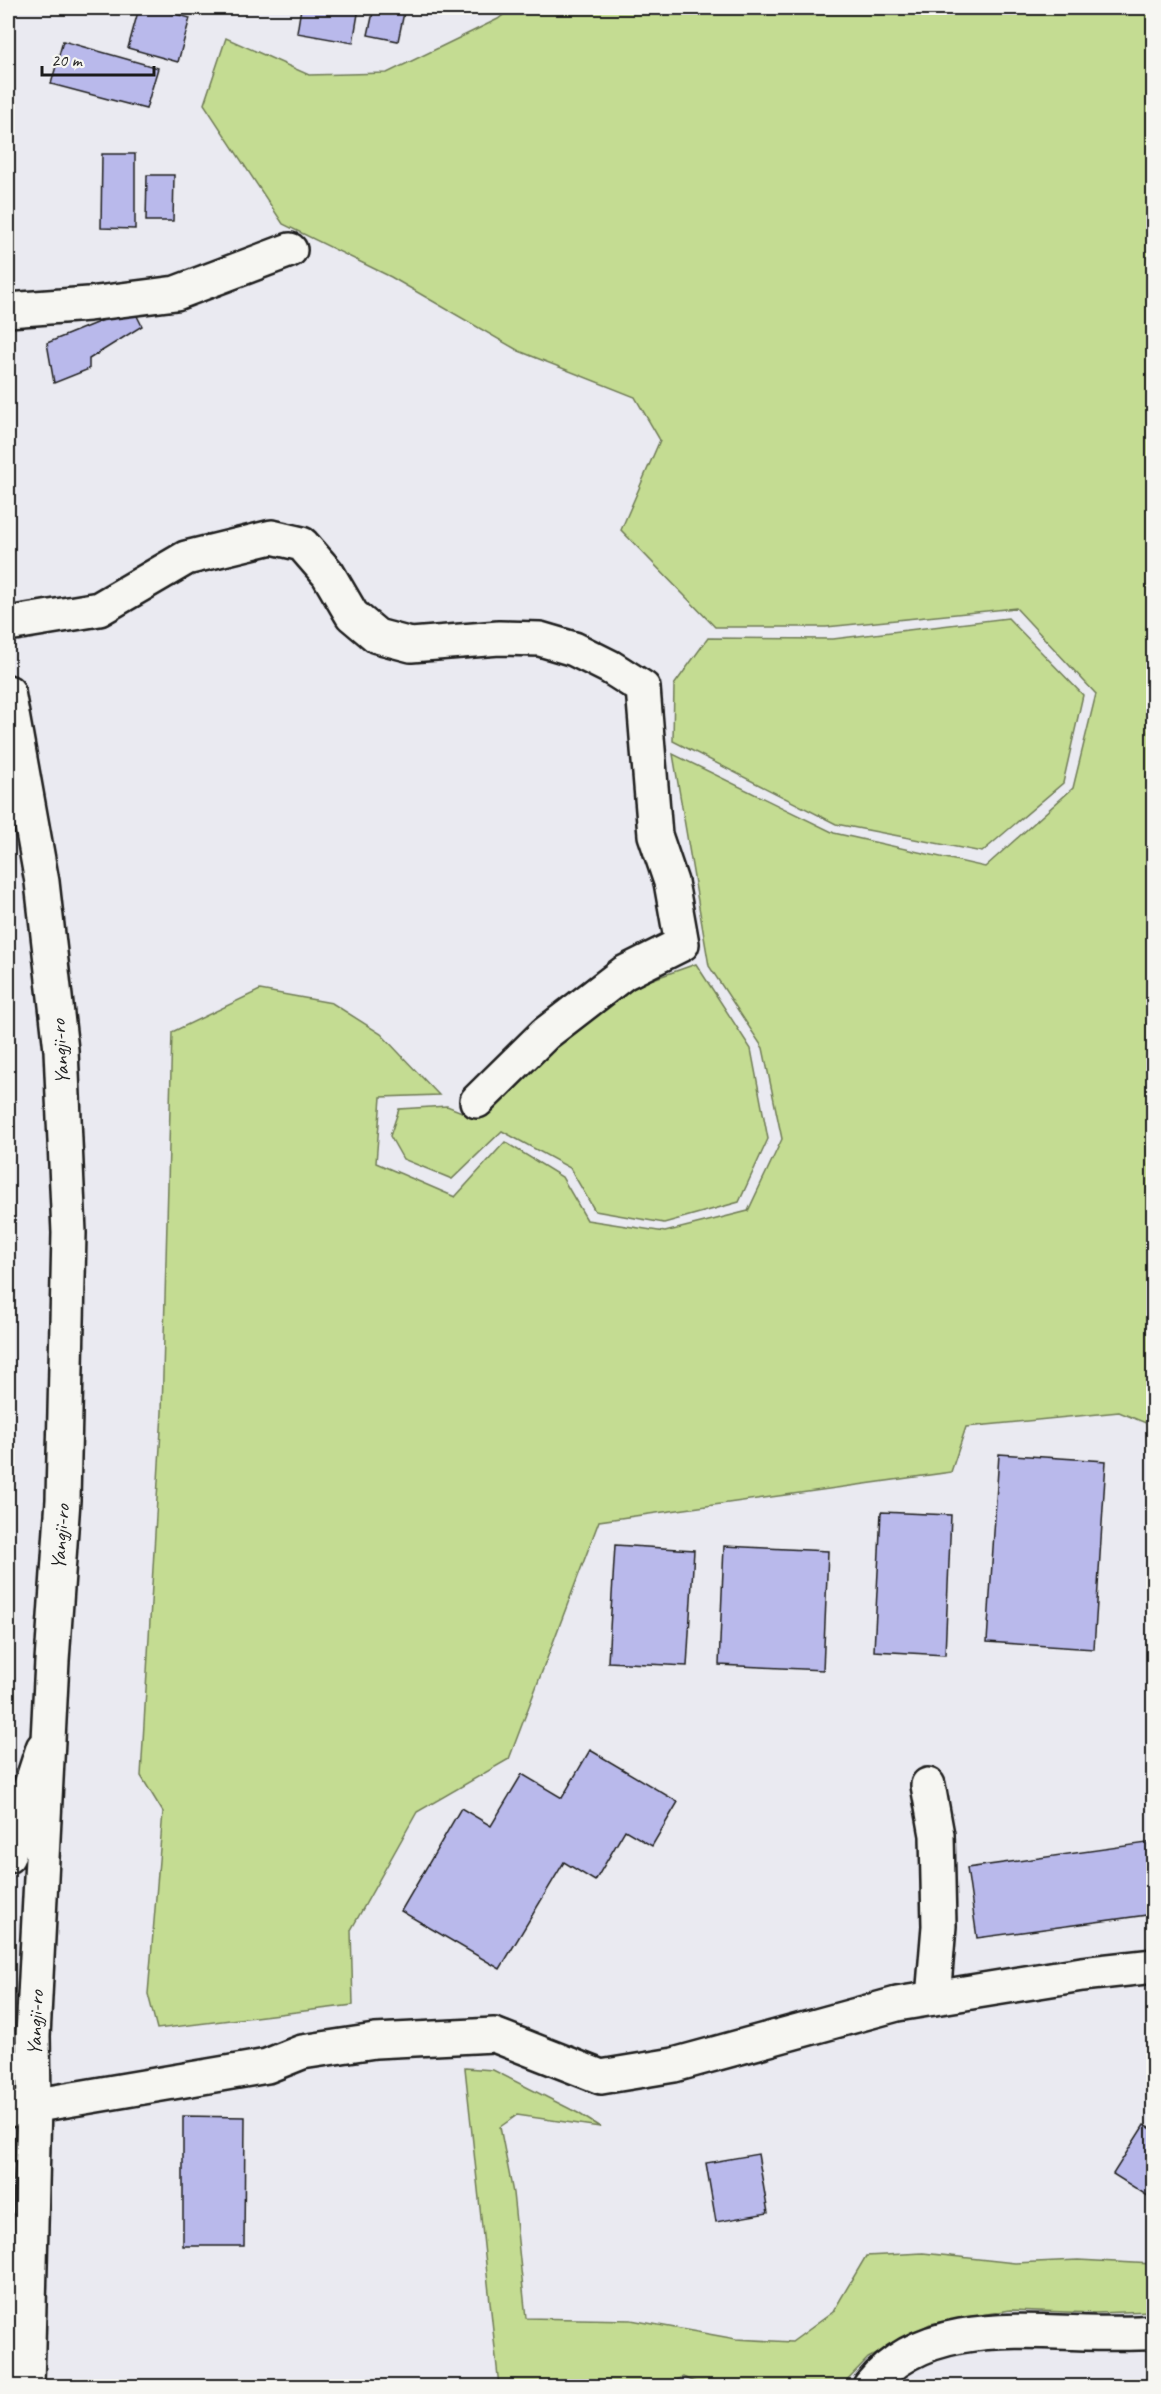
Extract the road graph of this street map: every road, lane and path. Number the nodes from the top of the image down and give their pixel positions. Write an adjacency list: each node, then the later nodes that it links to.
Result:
1 (290, 250): 2 (street)
2 (8, 310)
3 (8, 624): 5 (street)
4 (8, 692): 6 (street, Yangji-ro)
5 (477, 1101)
6 (48, 1732): 8 (street); 11 (street, Yangji-ro)
7 (928, 1785): 10 (street)
8 (8, 1856)
9 (1154, 1966): 10 (street)
10 (933, 1998): 11 (street)
11 (21, 2107): 15 (street, Yangji-ro)
12 (1154, 2332): 16 (street)
13 (8, 2355): 14 (street)
14 (17, 2386)
15 (27, 2386)
16 (870, 2386)

